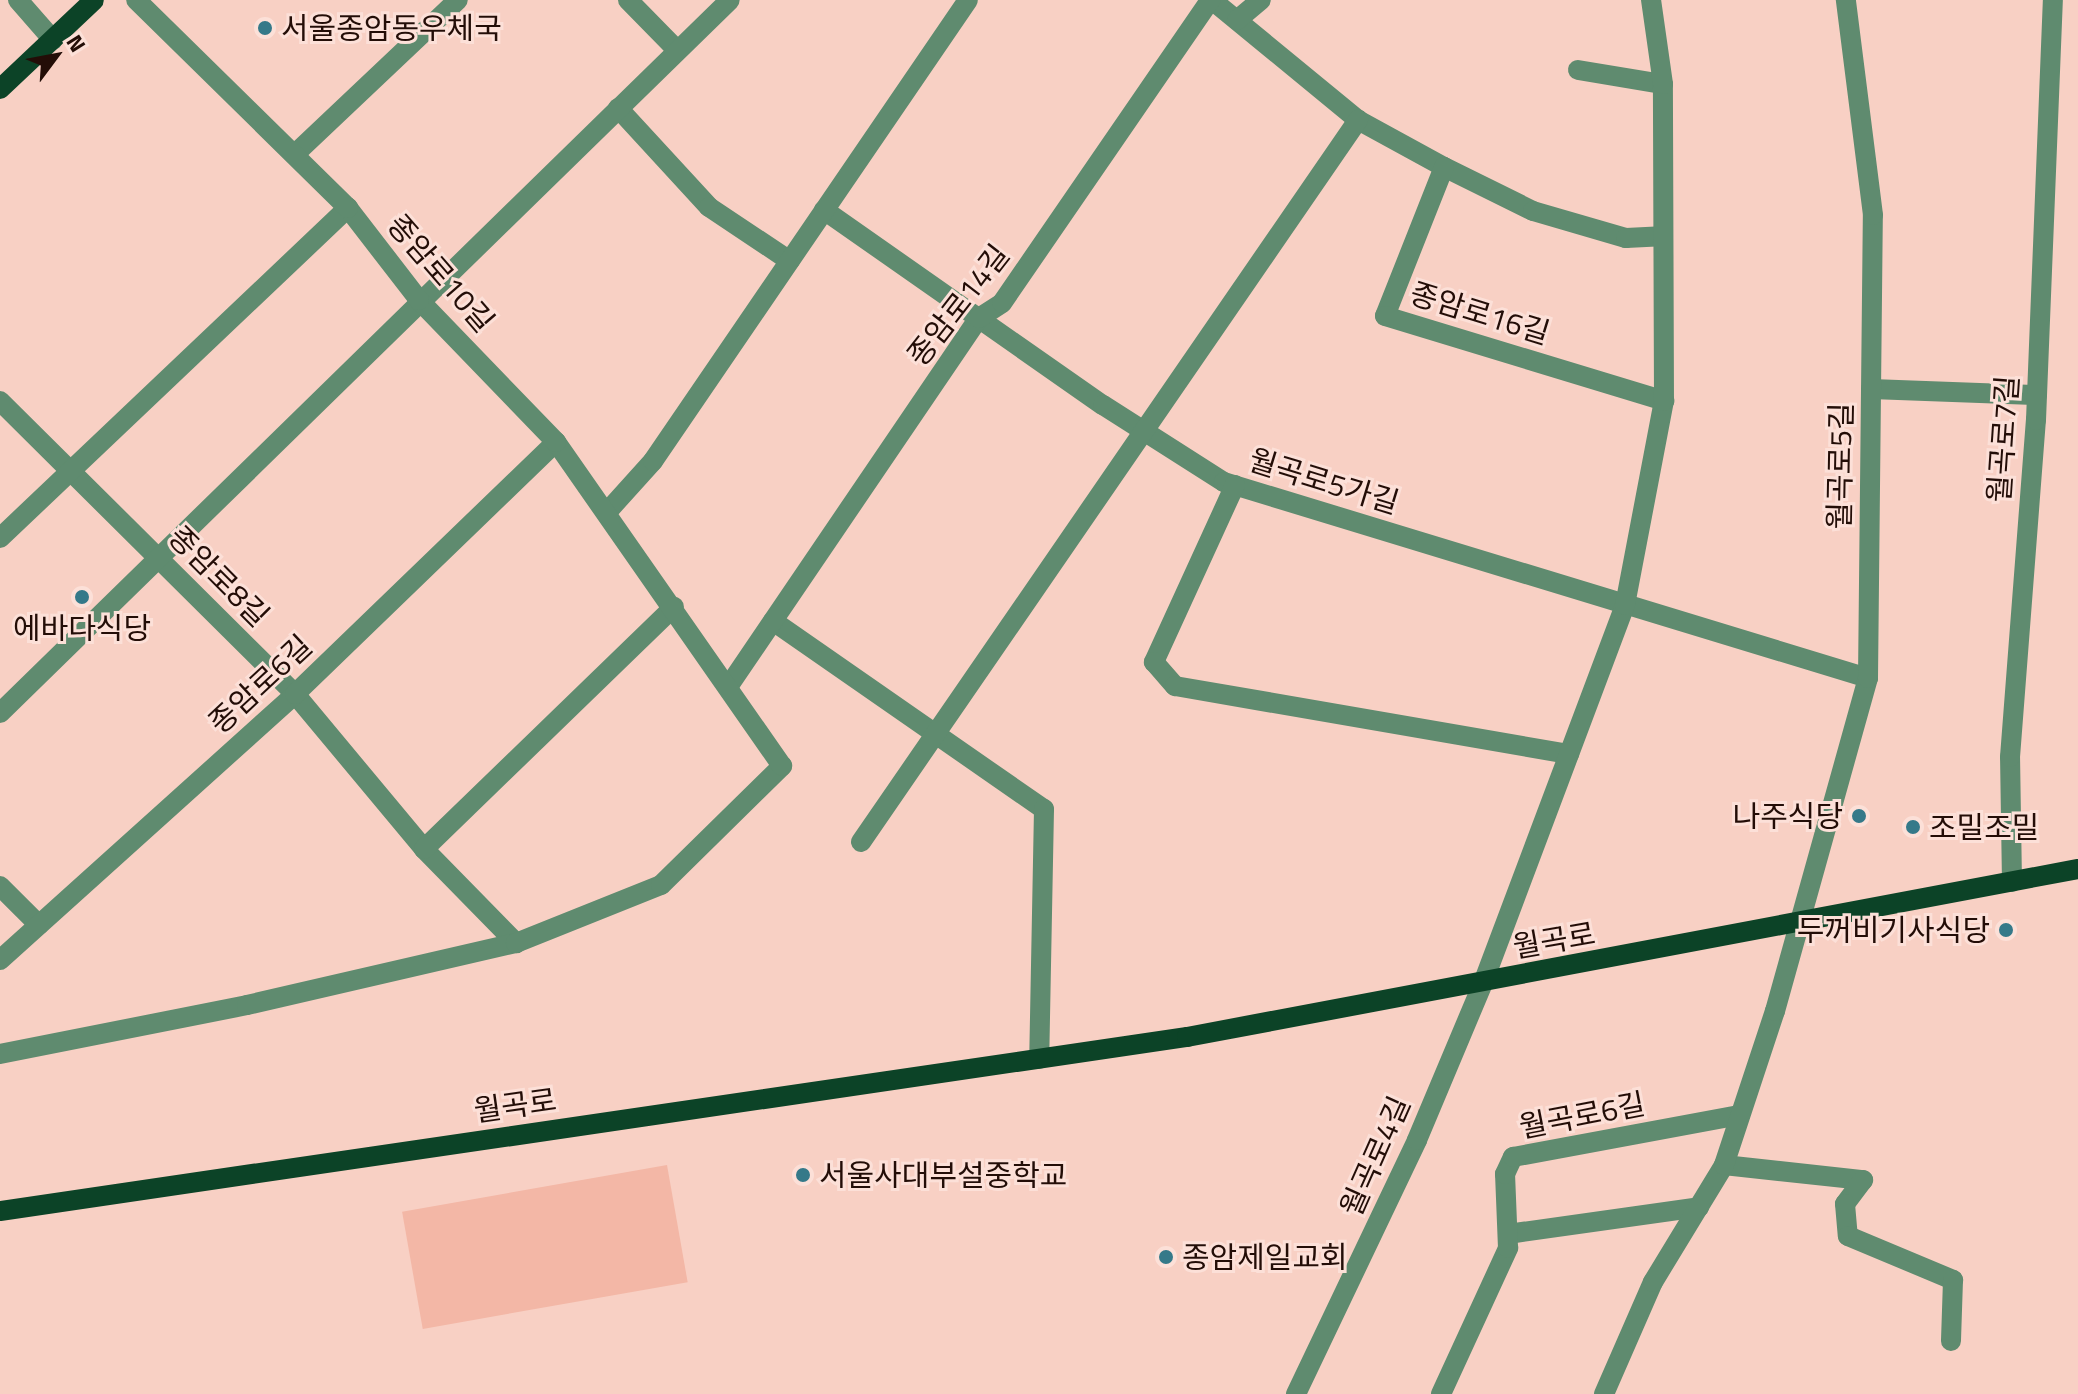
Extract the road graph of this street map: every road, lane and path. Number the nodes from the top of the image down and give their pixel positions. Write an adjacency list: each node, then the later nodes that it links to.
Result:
1 (18, 0): 14 (street)
2 (94, 0): 14 (main road)
3 (136, 0): 21 (street, 종암로10길)
4 (458, 0): 21 (street)
5 (628, 0): 15 (street)
6 (730, 0): 15 (street)
7 (968, 0): 24 (street)
8 (1211, 0): 13 (street, 종암로14길); 28 (street, 종암로14길)
9 (1261, 0): 13 (street)
10 (1651, 0): 17 (street)
11 (1846, 0): 29 (street, 월곡로5길)
12 (2053, 0): 30 (street, 월곡로7길)
13 (1237, 20): 20 (street, 종암로14길)
14 (53, 40): 18 (main road)
15 (677, 50): 19 (street)
16 (1578, 70): 17 (street)
17 (1663, 84): 25 (street)
18 (0, 89)
19 (618, 108): 26 (street); 27 (street)
20 (1358, 120): 22 (street, 종암로14길); 33 (street)
21 (295, 154): 23 (street, 종암로10길)
22 (1444, 167): 25 (street, 종암로14길); 32 (street, 종암로16길)
23 (348, 208): 27 (street, 종암로10길); 35 (street)
24 (824, 210): 26 (street); 28 (street, 월곡로5가길)
25 (1661, 236): 32 (street)
26 (790, 261): 37 (street)
27 (419, 300): 34 (street, 종암로10길); 39 (street)
28 (979, 318): 33 (street, 월곡로5가길); 42 (street, 종암로14길)
29 (1871, 389): 30 (street); 43 (street, 월곡로5길)
30 (2037, 395): 52 (street, 월곡로7길)
31 (0, 401): 35 (street, 종암로8길)
32 (1664, 401): 40 (street)
33 (1141, 429): 36 (street, 월곡로5가길); 47 (street)
34 (556, 442): 37 (street, 종암로10길); 45 (street, 종암로6길)
35 (71, 472): 38 (street); 39 (street, 종암로8길)
36 (1235, 485): 40 (street, 월곡로5가길); 48 (street)
37 (608, 511): 41 (street, 종암로10길)
38 (0, 538)
39 (159, 560): 45 (street, 종암로8길); 46 (street)
40 (1625, 605): 43 (street, 월곡로5가길); 48 (street)
41 (674, 607): 44 (street, 종암로10길); 50 (street)
42 (773, 621): 44 (street, 종암로14길); 47 (street)
43 (1868, 678): 54 (street, 월곡로5길)
44 (728, 687): 56 (street, 종암로10길)
45 (295, 694): 50 (street, 종암로8길); 55 (street, 종암로6길)
46 (0, 713)
47 (935, 733): 49 (street); 60 (street)
48 (1569, 754): 58 (street)
49 (861, 842)
50 (424, 849): 56 (street, 종암로8길)
51 (2078, 869): 52 (main road, 월곡로)
52 (2012, 882): 54 (main road, 월곡로)
53 (0, 886): 55 (street)
54 (1796, 924): 58 (main road, 월곡로); 61 (street)
55 (39, 925): 57 (street, 종암로6길)
56 (516, 943): 59 (street)
57 (0, 960)
58 (1483, 983): 60 (main road, 월곡로); 67 (street, 월곡로4길)
59 (0, 1054)
60 (1039, 1059): 64 (main road, 월곡로)
61 (1740, 1115): 62 (street); 65 (street, 월곡로6길)
62 (1724, 1165): 63 (street); 66 (street)
63 (1699, 1207): 65 (street); 69 (street)
64 (0, 1211)
65 (1508, 1234): 68 (street, 월곡로6길)
66 (1951, 1341)
67 (1296, 1394)
68 (1441, 1394)
69 (1604, 1394)

